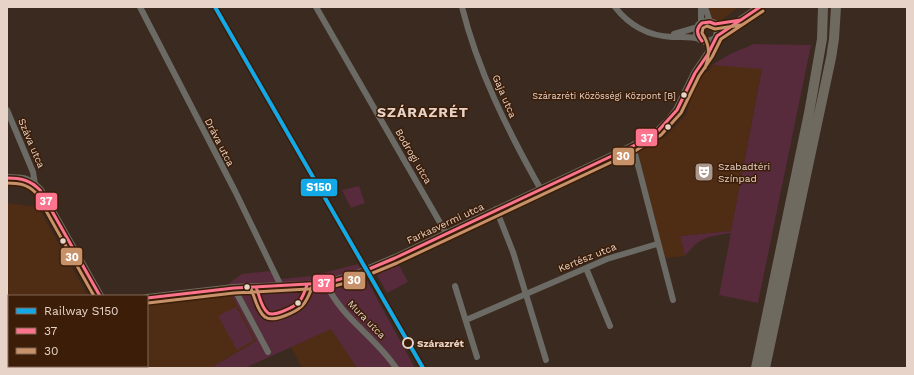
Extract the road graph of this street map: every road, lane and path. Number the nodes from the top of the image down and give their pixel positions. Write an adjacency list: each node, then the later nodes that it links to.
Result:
1 (140, 7): 27 (street, Dráva utca)
2 (316, 7): 23 (street, Bodrogi utca)
3 (462, 7): 21 (street, Gaja utca)
4 (614, 7): 13 (street)
5 (700, 7): 12 (street)
6 (705, 7): 11 (street)
7 (760, 7): 10 (street)
8 (823, 7): 40 (main road)
9 (836, 7): 41 (main road)
10 (739, 21): 11 (street); 14 (street)
11 (713, 23): 12 (street); 14 (street)
12 (699, 25): 13 (street); 15 (street)
13 (664, 36): 15 (street)
14 (717, 37): 15 (street); 16 (street, Farkasvermi utca)
15 (701, 40): 16 (street, Farkasvermi utca)
16 (702, 62): 18 (street, Farkasvermi utca)
17 (7, 110): 20 (street, Száva utca)
18 (632, 146): 21 (street, Farkasvermi utca); 24 (street)
19 (7, 178): 20 (street)
20 (35, 184): 31 (street)
21 (540, 188): 22 (street, Farkasvermi utca)
22 (496, 209): 23 (street, Farkasvermi utca); 30 (street)
23 (446, 233): 26 (street, Farkasvermi utca)
24 (657, 244): 25 (street, Kertész utca); 33 (street)
25 (586, 268): 30 (street, Kertész utca); 35 (street)
26 (326, 283): 27 (street, Farkasvermi utca); 39 (street, Mura utca)
27 (281, 286): 29 (street, Farkasvermi utca)
28 (455, 286): 34 (street)
29 (234, 288): 32 (street, Farkasvermi utca); 36 (street)
30 (526, 294): 34 (street, Kertész utca); 38 (street)
31 (99, 295)
32 (148, 298)
33 (673, 300)
34 (466, 320): 37 (street)
35 (610, 326)
36 (268, 352)
37 (477, 357)
38 (546, 360)
39 (396, 368)
40 (756, 368)
41 (765, 368)

